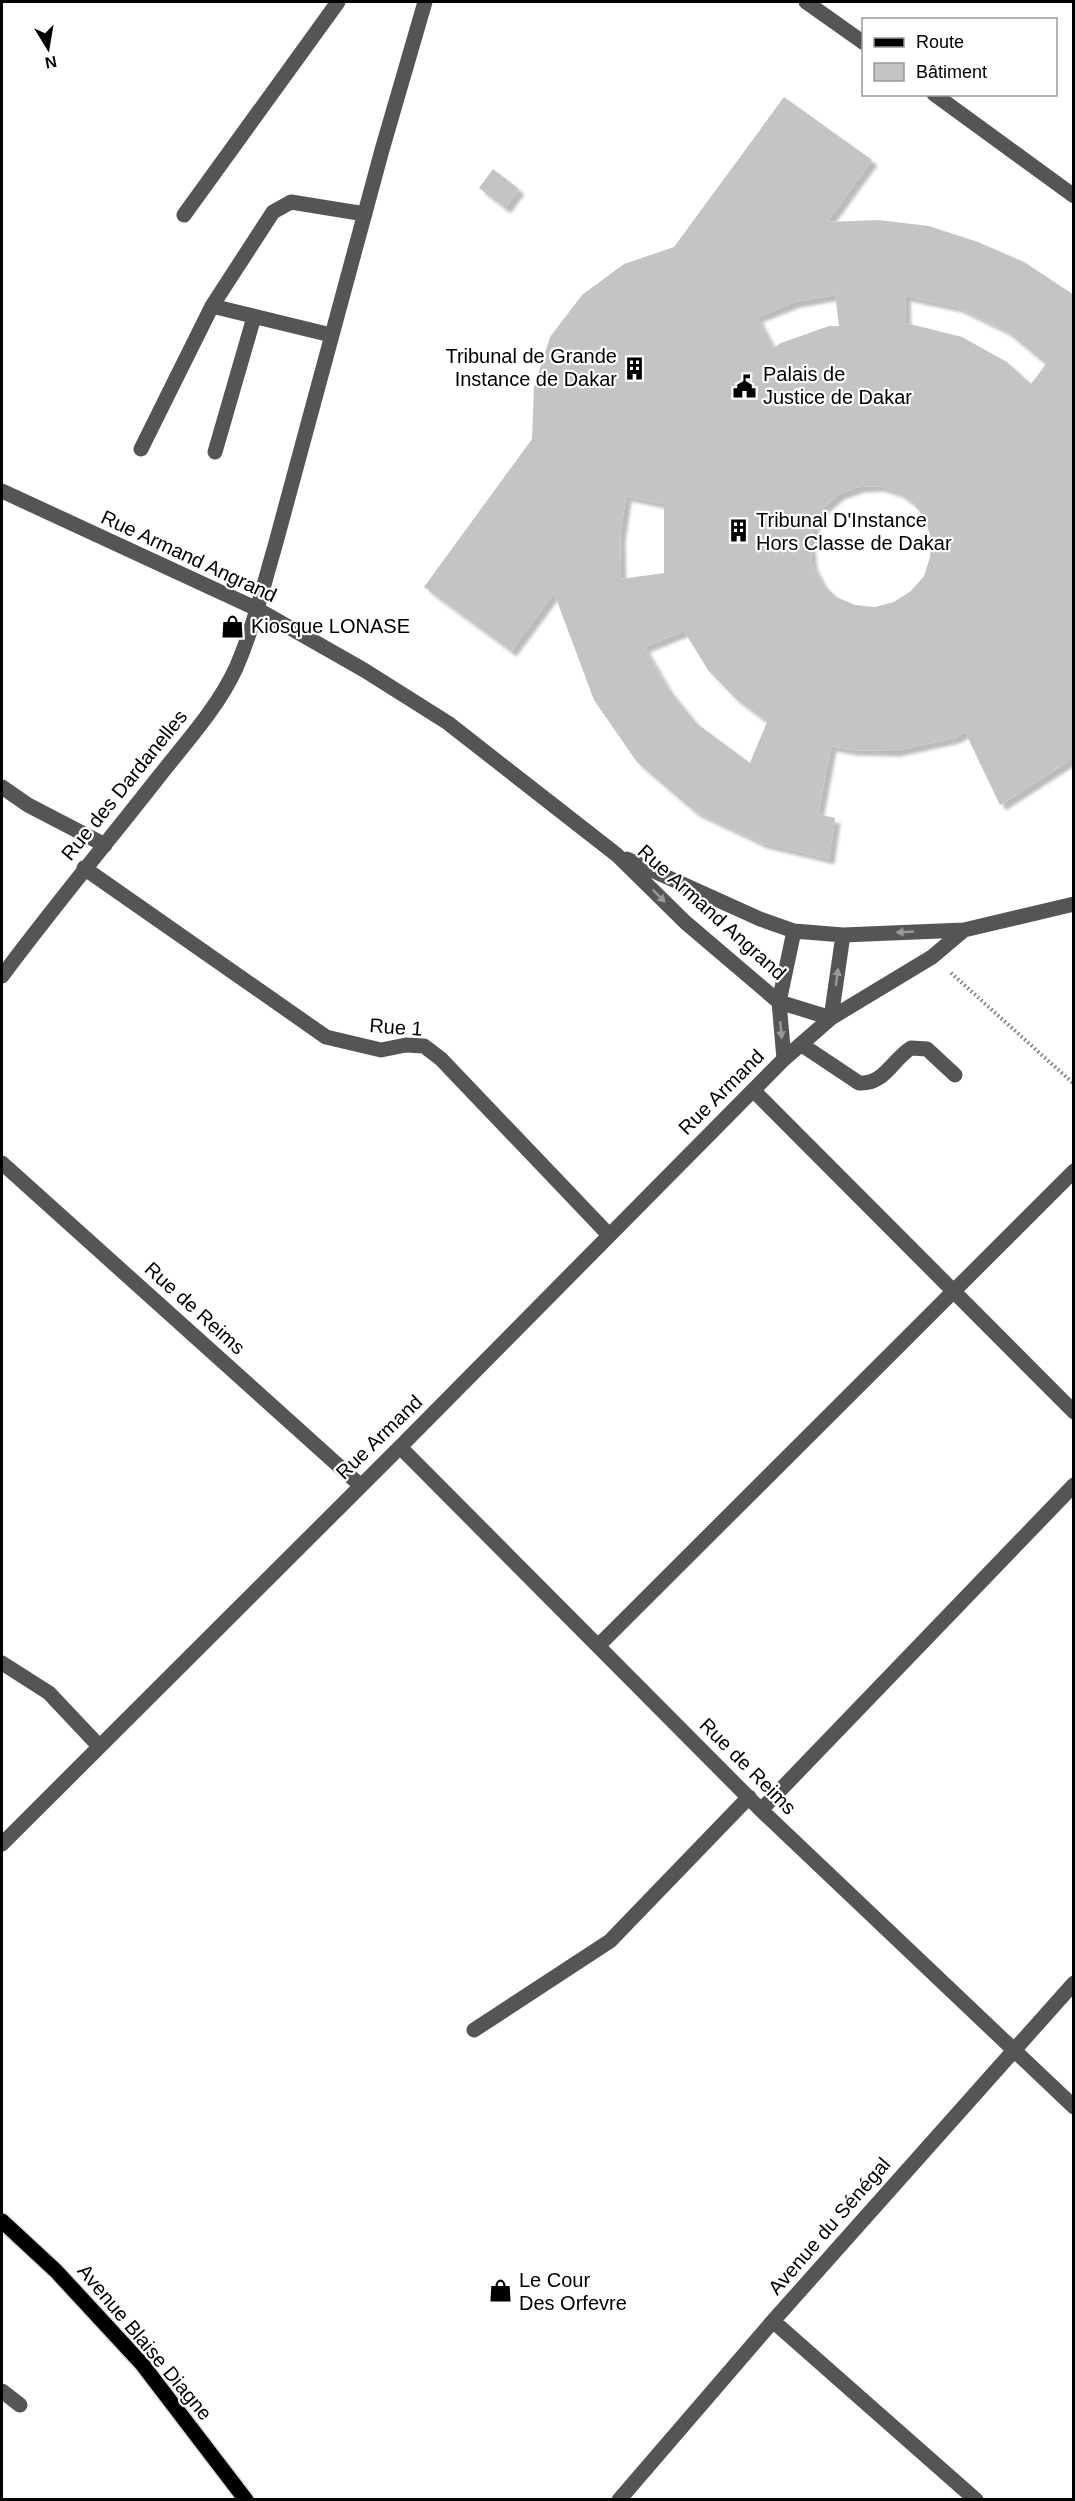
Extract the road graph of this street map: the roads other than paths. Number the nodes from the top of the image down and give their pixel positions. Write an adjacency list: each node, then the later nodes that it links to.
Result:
1 (338, 2): 8 (street)
2 (425, 2): 7 (street, Rue des Dardanelles)
3 (806, 2): 4 (street)
4 (862, 42)
5 (937, 96): 6 (street)
6 (1074, 196)
7 (365, 214): 9 (street); 11 (street, Rue des Dardanelles)
8 (184, 215)
9 (212, 306): 10 (street); 12 (street)
10 (254, 317): 11 (street); 13 (street)
11 (331, 335): 15 (street, Rue des Dardanelles)
12 (141, 449)
13 (216, 452)
14 (2, 492): 15 (street, Rue Armand Angrand)
15 (257, 609): 17 (street, Rue des Dardanelles); 18 (street, Rue Armand Angrand)
16 (2, 787): 17 (street)
17 (105, 845): 19 (street, Rue des Dardanelles)
18 (618, 855): 22 (street, Rue Armand Angrand); 25 (street, Rue Armand Angrand, one-way to 25)
19 (84, 868): 24 (street, Rue des Dardanelles); 33 (street, Rue 1)
20 (1074, 904): 21 (street, Rue Armand Angrand)
21 (964, 930): 23 (street, Rue Armand Angrand, one-way to 23); 26 (street, Rue Armand Angrand)
22 (794, 931): 23 (street, Rue Armand Angrand); 25 (street, Rue Armand)
23 (843, 936): 26 (street, one-way to 23)
24 (2, 976)
25 (779, 1002): 26 (street, Rue Armand Angrand); 28 (street, Rue Armand, one-way to 28)
26 (831, 1018): 27 (street, Rue Armand)
27 (802, 1045): 28 (street, Rue Armand); 29 (street)
28 (784, 1059): 30 (street, Rue Armand)
29 (955, 1075)
30 (753, 1090): 33 (street, Rue Armand); 34 (street)
31 (2, 1163): 37 (street, Rue de Reims)
32 (1074, 1171): 34 (street)
33 (609, 1235): 36 (street, Rue Armand)
34 (953, 1291): 35 (street); 39 (street)
35 (1074, 1412)
36 (400, 1447): 37 (street, Rue Armand); 39 (street, Rue de Reims)
37 (360, 1485): 41 (street, Rue Armand)
38 (1074, 1485): 43 (street)
39 (598, 1646): 42 (street, Rue de Reims)
40 (2, 1663): 41 (street)
41 (99, 1746): 44 (street, Rue Armand)
42 (749, 1797): 43 (street, Rue de Reims); 46 (street)
43 (761, 1810): 47 (street, Rue de Reims)
44 (2, 1844)
45 (1074, 1983): 47 (street, Avenue du Sénégal)
46 (474, 2030)
47 (1013, 2049): 48 (street, Rue de Reims); 50 (street, Avenue du Sénégal)
48 (1074, 2107)
49 (2, 2221): 53 (main road, Avenue Blaise Diagne)
50 (773, 2321): 54 (street, Avenue du Sénégal); 55 (street)
51 (2, 2391): 52 (street)
52 (20, 2405)
53 (246, 2499)
54 (619, 2499)
55 (976, 2499)

